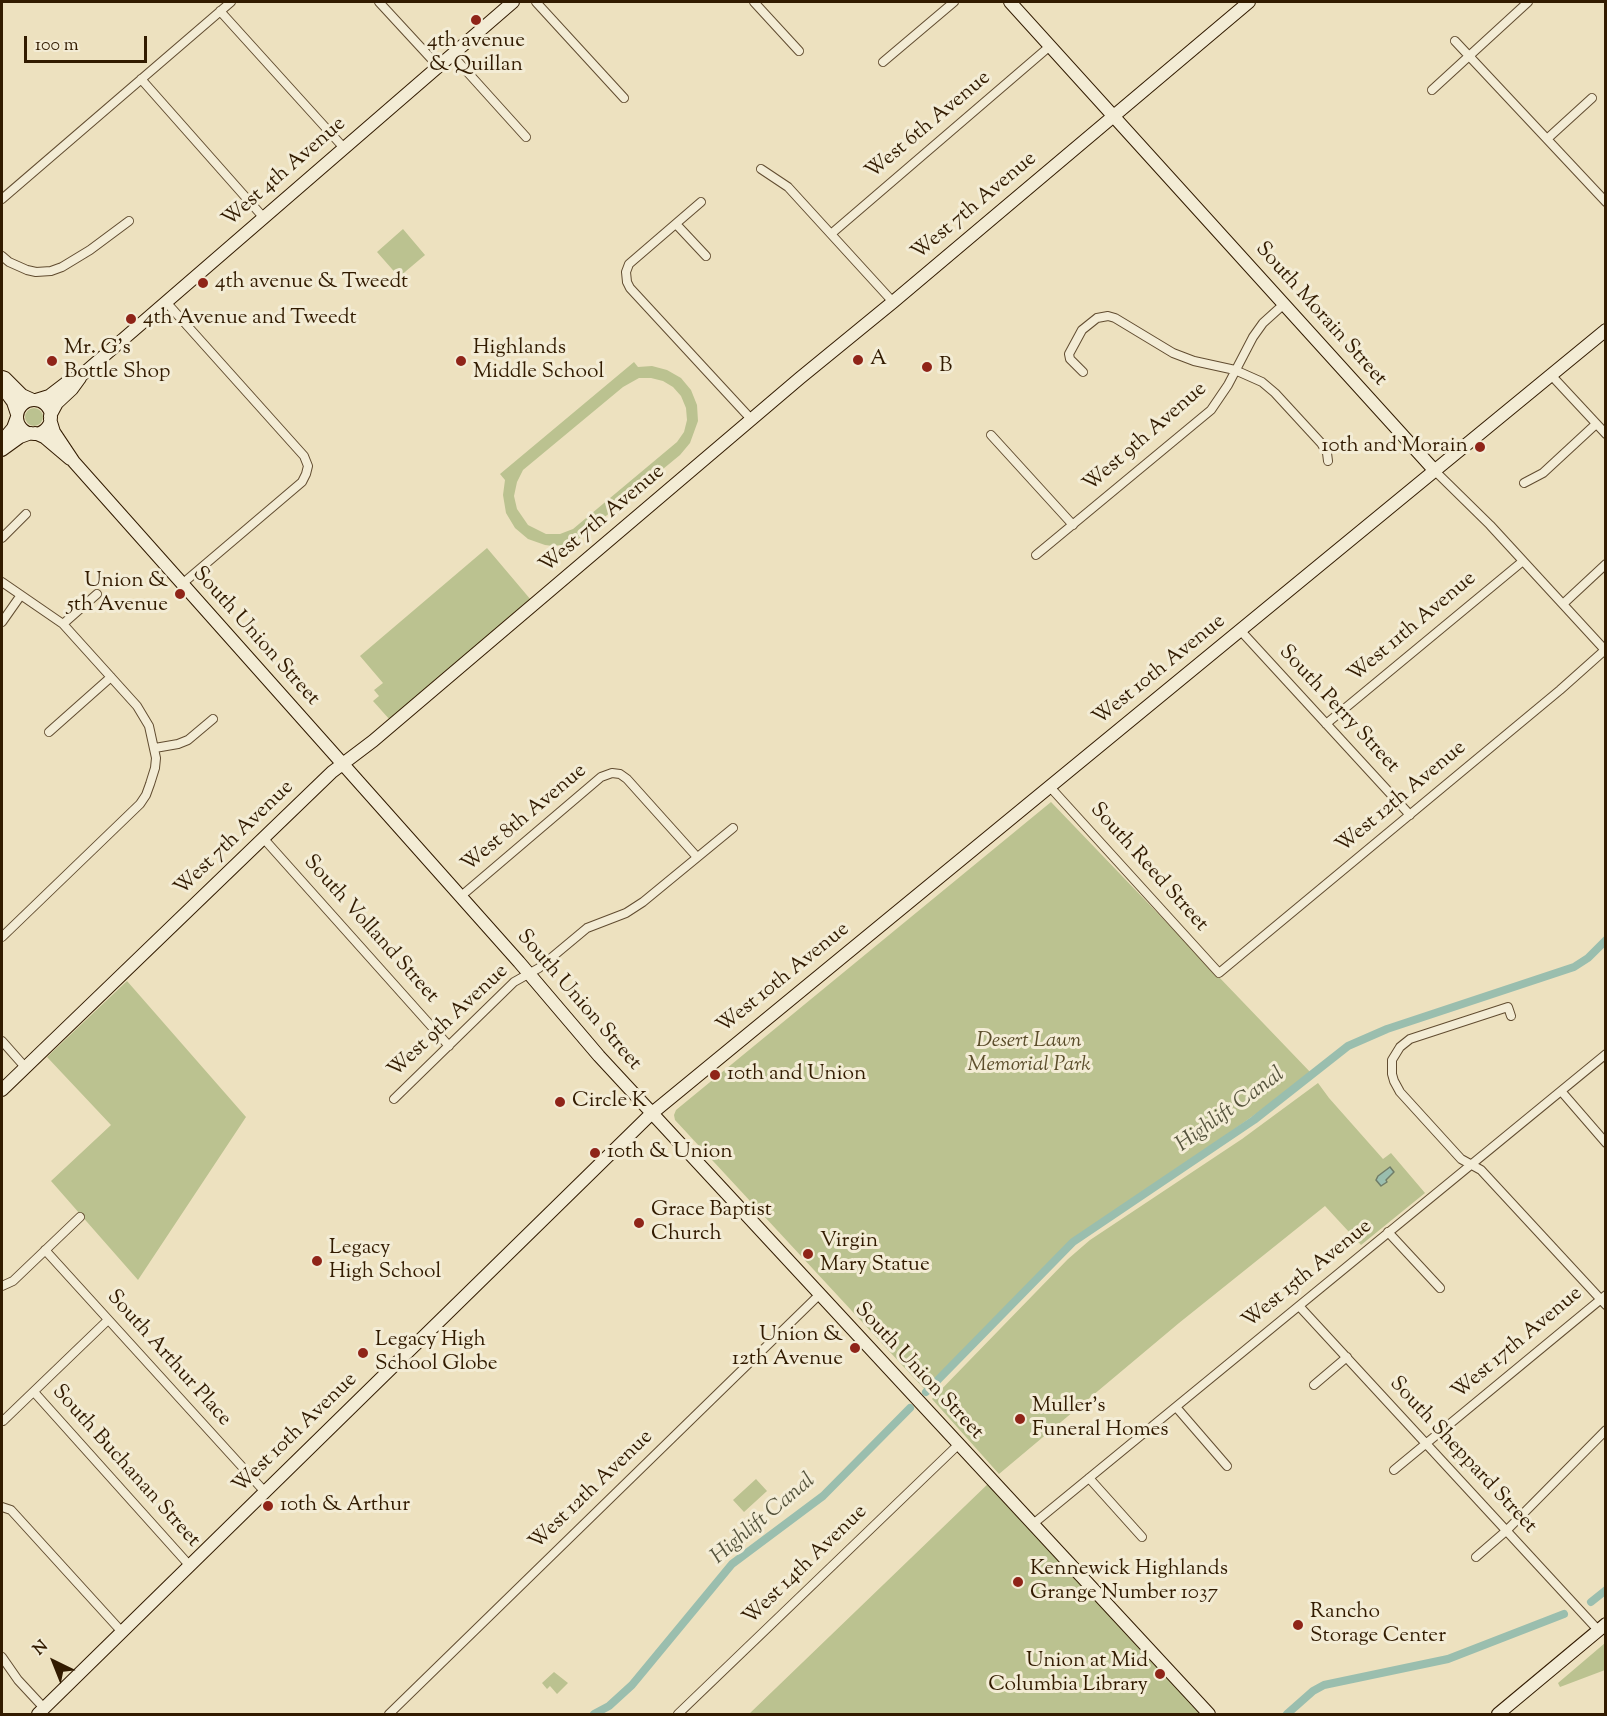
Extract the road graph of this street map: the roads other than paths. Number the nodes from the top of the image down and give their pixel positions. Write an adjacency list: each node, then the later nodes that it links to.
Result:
1 (231, 2): 10 (street)
2 (380, 2): 17 (street)
3 (513, 2): 14 (main road, West 4th Avenue)
4 (536, 2): 20 (street)
5 (754, 2): 13 (street)
6 (954, 2): 16 (street)
7 (1010, 2): 12 (main road, South Morain Street)
8 (1249, 2): 22 (main road, West 7th Avenue)
9 (1528, 2): 15 (street)
10 (220, 11): 18 (street); 25 (street)
11 (1455, 41): 15 (street)
12 (1050, 46): 22 (main road, South Morain Street); 35 (street, West 6th Avenue)
13 (799, 51)
14 (452, 55): 17 (main road, West 4th Avenue); 23 (street)
15 (1469, 56): 19 (street); 24 (street)
16 (883, 62)
17 (438, 66): 25 (main road, West 4th Avenue)
18 (141, 79): 28 (street); 32 (street)
19 (1431, 90)
20 (624, 98)
21 (1592, 98): 24 (street)
22 (1114, 116): 39 (main road, West 7th Avenue); 40 (main road, South Morain Street)
23 (526, 137)
24 (1547, 139): 31 (street)
25 (344, 148): 32 (main road, West 4th Avenue)
26 (761, 169): 35 (street)
27 (2, 184): 28 (street)
28 (9, 193): 29 (street)
29 (2, 200)
30 (701, 202): 34 (street)
31 (1605, 202)
32 (264, 218): 38 (main road, West 4th Avenue)
33 (129, 221): 36 (street)
34 (676, 224): 37 (street); 51 (street)
35 (831, 234): 39 (street)
36 (2, 256)
37 (705, 256)
38 (166, 302): 44 (main road, West 4th Avenue); 69 (street)
39 (893, 302): 51 (main road, West 7th Avenue)
40 (1284, 304): 42 (street, West 9th Avenue); 60 (main road, South Morain Street)
41 (1605, 330): 45 (main road, West 10th Avenue)
42 (1235, 370): 43 (street); 58 (street); 63 (street, West 9th Avenue)
43 (1083, 372)
44 (83, 374): 48 (main road, West 4th Avenue); 50 (main road, West 4th Avenue)
45 (1551, 375): 52 (street); 60 (main road, West 10th Avenue)
46 (2, 377): 48 (main road)
47 (2, 387): 49 (main road)
48 (34, 400): 49 (main road); 50 (main road)
49 (17, 416): 53 (main road); 56 (main road)
50 (50, 417): 53 (main road); 59 (main road, South Union Street)
51 (751, 419): 82 (main road, West 7th Avenue)
52 (1596, 424): 54 (street); 61 (street)
53 (33, 433): 57 (main road); 59 (main road, South Union Street)
54 (1605, 434)
55 (991, 435): 63 (street)
56 (2, 441)
57 (2, 450)
58 (1328, 461)
59 (74, 462): 69 (main road, South Union Street)
60 (1435, 471): 66 (street, South Morain Street); 75 (main road, West 10th Avenue)
61 (1524, 483)
62 (26, 514): 64 (street)
63 (1073, 525): 65 (street, West 9th Avenue)
64 (2, 538)
65 (1036, 555)
66 (1523, 561): 72 (street, South Morain Street); 79 (street, West 11th Avenue)
67 (1605, 564): 72 (street)
68 (2, 582): 71 (street)
69 (182, 584): 82 (main road, South Union Street)
70 (97, 594): 74 (street)
71 (21, 595): 73 (street); 74 (street)
72 (1563, 604): 76 (street, South Morain Street)
73 (2, 622)
74 (63, 624): 77 (street)
75 (1240, 630): 79 (street, South Perry Street); 83 (main road, West 10th Avenue)
76 (1605, 650): 84 (street, West 12th Avenue)
77 (111, 677): 80 (street); 81 (street)
78 (213, 719): 81 (street)
79 (1326, 724): 84 (street, South Perry Street)
80 (49, 732)
81 (155, 748): 89 (street)
82 (342, 764): 86 (main road, West 7th Avenue); 88 (main road, South Union Street)
83 (1050, 786): 90 (street, South Reed Street); 100 (main road, West 10th Avenue)
84 (1410, 815): 90 (street, West 12th Avenue)
85 (733, 828): 87 (street, West 9th Avenue)
86 (264, 839): 94 (street, South Volland Street); 96 (main road, West 7th Avenue)
87 (697, 857): 88 (street, West 8th Avenue); 91 (street, West 9th Avenue)
88 (460, 897): 91 (main road, South Union Street)
89 (2, 937)
90 (1219, 973)
91 (529, 974): 94 (street, West 9th Avenue); 100 (main road, South Union Street)
92 (1511, 1016): 102 (street)
93 (2, 1041): 96 (street)
94 (449, 1046): 99 (street, West 9th Avenue)
95 (1605, 1054): 98 (street, West 15th Avenue)
96 (25, 1067): 97 (main road, West 7th Avenue)
97 (2, 1090)
98 (1561, 1091): 101 (street); 102 (street, West 15th Avenue)
99 (394, 1099)
100 (651, 1114): 108 (main road, South Union Street); 123 (main road, West 10th Avenue)
101 (1605, 1143)
102 (1471, 1164): 104 (street, West 15th Avenue); 109 (street)
103 (80, 1217): 105 (street)
104 (1388, 1232): 107 (street); 110 (street, West 15th Avenue)
105 (45, 1250): 106 (street); 111 (street, South Arthur Place)
106 (2, 1287)
107 (1440, 1288)
108 (820, 1294): 119 (main road, South Union Street); 134 (street, West 12th Avenue)
109 (1604, 1300): 118 (street, West 17th Avenue)
110 (1299, 1306): 112 (street, South Sheppard Street); 115 (street, West 15th Avenue)
111 (108, 1320): 114 (street); 123 (street, South Arthur Place)
112 (1347, 1357): 113 (street); 118 (street, South Sheppard Street)
113 (1314, 1385)
114 (34, 1392): 116 (street); 129 (street, South Buchanan Street)
115 (1176, 1407): 120 (street); 122 (street, West 15th Avenue)
116 (2, 1420)
117 (1605, 1430): 126 (street)
118 (1426, 1443): 121 (street, West 17th Avenue); 126 (street, South Sheppard Street)
119 (959, 1444): 125 (main road, South Union Street); 135 (street, West 14th Avenue)
120 (1227, 1466)
121 (1394, 1470)
122 (1089, 1478): 125 (street, West 15th Avenue); 127 (street)
123 (265, 1492): 129 (main road, West 10th Avenue)
124 (2, 1507): 131 (street)
125 (1033, 1524): 136 (main road, South Union Street)
126 (1506, 1531): 128 (street); 130 (street, South Sheppard Street)
127 (1142, 1537)
128 (1476, 1557)
129 (190, 1566): 131 (main road, West 10th Avenue)
130 (1602, 1627): 137 (main road)
131 (122, 1632): 133 (main road, West 10th Avenue)
132 (2, 1657): 133 (street)
133 (41, 1711)
134 (389, 1714)
135 (678, 1714)
136 (1209, 1714)
137 (1498, 1714)

